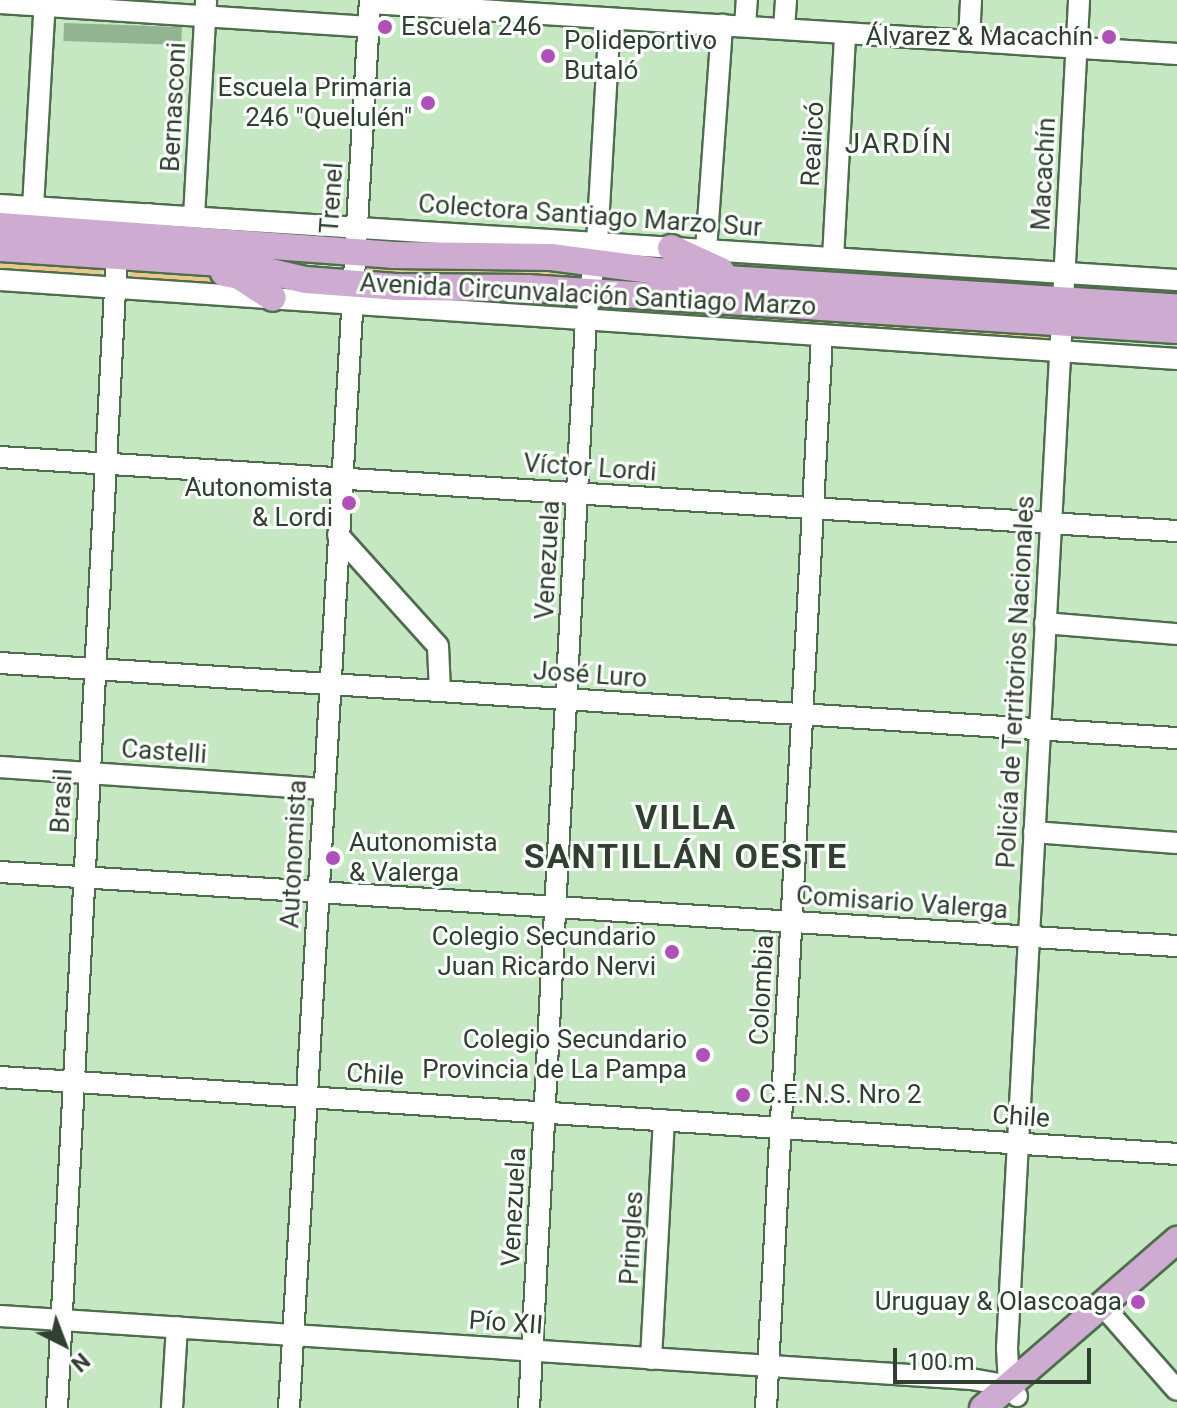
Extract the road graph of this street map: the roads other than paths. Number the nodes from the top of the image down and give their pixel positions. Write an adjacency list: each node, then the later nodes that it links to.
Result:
1 (673, 0): 12 (street)
2 (747, 0): 14 (street)
3 (786, 0): 16 (street)
4 (971, 0): 18 (street)
5 (1079, 0): 19 (street, Macachín)
6 (370, 1): 9 (street); 15 (street, Trenel)
7 (0, 3): 8 (street)
8 (45, 3): 10 (street); 22 (street)
9 (470, 4): 11 (street)
10 (206, 8): 15 (street); 24 (street, Bernasconi)
11 (610, 18): 12 (street); 31 (street, Venezuela)
12 (672, 22): 13 (street)
13 (722, 25): 14 (street); 30 (street)
14 (745, 26): 16 (street)
15 (369, 27): 26 (street, Trenel)
16 (784, 29): 17 (street)
17 (845, 33): 18 (street); 32 (street, Realicó)
18 (969, 40): 19 (street)
19 (1077, 47): 20 (street); 33 (street, Macachín)
20 (1177, 54)
21 (0, 205): 22 (street)
22 (33, 207): 23 (street)
23 (149, 214): 24 (street); 29 (street)
24 (194, 217): 26 (street)
25 (0, 226): 29 (main road, Avenida Circunvalación Santiago Marzo)
26 (356, 240): 29 (main road, Avenida Circunvalación Santiago Marzo); 31 (main road, Avenida Circunvalación Santiago Marzo); 39 (street, Trenel)
27 (0, 248): 29 (main road, Avenida Circunvalación Santiago Marzo)
28 (671, 248): 30 (street, Colectora Santiago Marzo Sur); 31 (street, Colectora Santiago Marzo Sur); 36 (main road)
29 (124, 249): 37 (street, Brasil); 39 (main road, Avenida Circunvalación Santiago Marzo); 40 (main road)
30 (706, 250): 32 (street, Colectora Santiago Marzo Sur)
31 (595, 252): 36 (main road, Avenida Circunvalación Santiago Marzo); 38 (street, Venezuela)
32 (833, 258): 33 (street, Colectora Santiago Marzo Sur)
33 (1065, 273): 35 (street, Colectora Santiago Marzo Sur); 42 (street, Macachín)
34 (0, 280): 37 (street)
35 (1177, 280)
36 (803, 284): 42 (main road, Avenida Circunvalación Santiago Marzo)
37 (115, 288): 40 (street); 49 (street, Brasil)
38 (590, 293): 39 (main road, Avenida Circunvalación Santiago Marzo); 42 (main road, Avenida Circunvalación Santiago Marzo); 43 (street, Venezuela)
39 (352, 294): 40 (street); 43 (street); 50 (street, Autonomista)
40 (273, 298)
41 (1177, 307): 42 (main road, Avenida Circunvalación Santiago Marzo)
42 (1062, 312): 44 (main road, Avenida Circunvalación Santiago Marzo); 46 (street, Macachín)
43 (586, 319): 45 (street); 51 (street, Venezuela)
44 (1177, 330)
45 (822, 335): 46 (street); 52 (street, Colombia)
46 (1060, 351): 47 (street); 53 (street, Policía de Territorios Nacionales)
47 (1177, 359)
48 (0, 457): 49 (street, Víctor Lordi)
49 (106, 464): 50 (street, Víctor Lordi); 59 (street, Brasil)
50 (341, 478): 51 (street, Víctor Lordi); 55 (street, Autonomista)
51 (577, 493): 52 (street, Víctor Lordi); 62 (street, Venezuela)
52 (813, 508): 53 (street, Víctor Lordi); 63 (street, Colombia)
53 (1051, 523): 54 (street, Víctor Lordi); 56 (street, Policía de Territorios Nacionales)
54 (1177, 531)
55 (338, 535): 60 (street, Autonomista); 61 (street)
56 (1045, 623): 57 (street); 64 (street, Policía de Territorios Nacionales)
57 (1177, 634)
58 (0, 663): 59 (street, José Luro)
59 (95, 669): 60 (street, José Luro); 67 (street, Brasil)
60 (329, 684): 61 (street, José Luro); 68 (street, Autonomista)
61 (440, 691): 62 (street, José Luro)
62 (567, 699): 63 (street, José Luro); 74 (street, Venezuela)
63 (802, 714): 64 (street, José Luro); 75 (street, Colombia)
64 (1040, 729): 65 (street, José Luro); 69 (street, Policía de Territorios Nacionales)
65 (1177, 738)
66 (0, 767): 67 (street, Castelli)
67 (90, 773): 68 (street, Castelli); 72 (street, Brasil)
68 (324, 789): 73 (street, Autonomista)
69 (1034, 832): 70 (street); 76 (street, Policía de Territorios Nacionales)
70 (1177, 843)
71 (0, 872): 72 (street, Comisario Valerga)
72 (84, 877): 73 (street, Comisario Valerga); 79 (street, Brasil)
73 (318, 892): 74 (street, Comisario Valerga); 80 (street, Autonomista)
74 (556, 907): 75 (street, Comisario Valerga); 81 (street, Venezuela)
75 (791, 922): 76 (street, Comisario Valerga); 83 (street, Colombia)
76 (1029, 937): 77 (street, Comisario Valerga); 84 (street, Policía de Territorios Nacionales)
77 (1177, 946)
78 (0, 1077): 79 (street, Chile)
79 (74, 1082): 80 (street, Chile); 90 (street, Brasil)
80 (307, 1097): 81 (street, Chile); 92 (street, Autonomista)
81 (545, 1113): 82 (street, Chile); 93 (street, Venezuela)
82 (664, 1120): 83 (street, Chile); 94 (street, Pringles)
83 (781, 1128): 84 (street, Chile); 95 (street, Colombia)
84 (1018, 1143): 85 (street, Chile); 97 (street, Policía de Territorios Nacionales)
85 (1177, 1154)
86 (1177, 1240): 88 (main road)
87 (1177, 1258): 88 (main road)
88 (1106, 1310): 96 (street); 97 (main road)
89 (0, 1316): 90 (street, Pío XII)
90 (61, 1320): 91 (street, Pío XII); 98 (street, Brasil)
91 (177, 1327): 92 (street, Pío XII); 99 (street)
92 (293, 1335): 93 (street, Pío XII); 100 (street, Autonomista)
93 (532, 1351): 94 (street, Pío XII); 101 (street, Venezuela)
94 (651, 1359): 95 (street, Pío XII)
95 (768, 1366): 97 (street, Pío XII); 102 (street, Colombia)
96 (1177, 1390)
97 (1010, 1397): 103 (main road)
98 (57, 1408)
99 (172, 1408)
100 (289, 1408)
101 (529, 1408)
102 (766, 1408)
103 (983, 1408)

